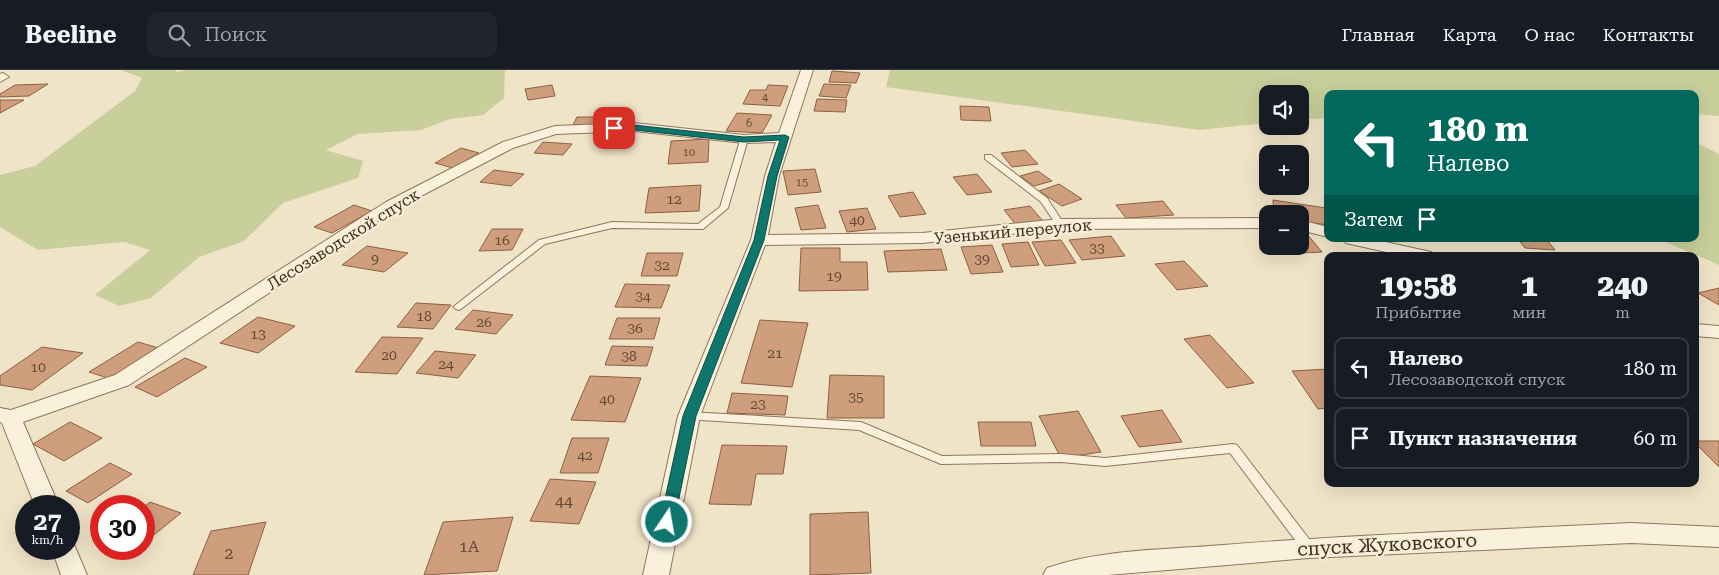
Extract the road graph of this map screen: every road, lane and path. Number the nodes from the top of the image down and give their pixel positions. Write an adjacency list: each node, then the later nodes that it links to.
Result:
1 (806, 70): 2 (street)
2 (785, 137): 3 (street, Лесозаводской спуск); 9 (street)
3 (744, 140): 12 (lane); 16 (street, Лесозаводской спуск)
4 (988, 157): 6 (lane)
5 (1259, 223): 6 (street, Узенький переулок)
6 (1060, 224): 9 (street, Узенький переулок)
7 (1309, 227): 8 (street)
8 (1324, 231)
9 (759, 240): 15 (street)
10 (1365, 242): 11 (street)
11 (1408, 252)
12 (458, 307)
13 (1699, 330): 14 (street)
14 (1719, 332)
15 (689, 416): 19 (lane); 22 (street)
16 (4, 419): 17 (street)
17 (42, 495)
18 (1719, 537): 19 (street, спуск Жуковского)
19 (1309, 548): 23 (street, спуск Жуковского)
20 (68, 560): 21 (street)
21 (74, 575)
22 (656, 575)
23 (1056, 575)

